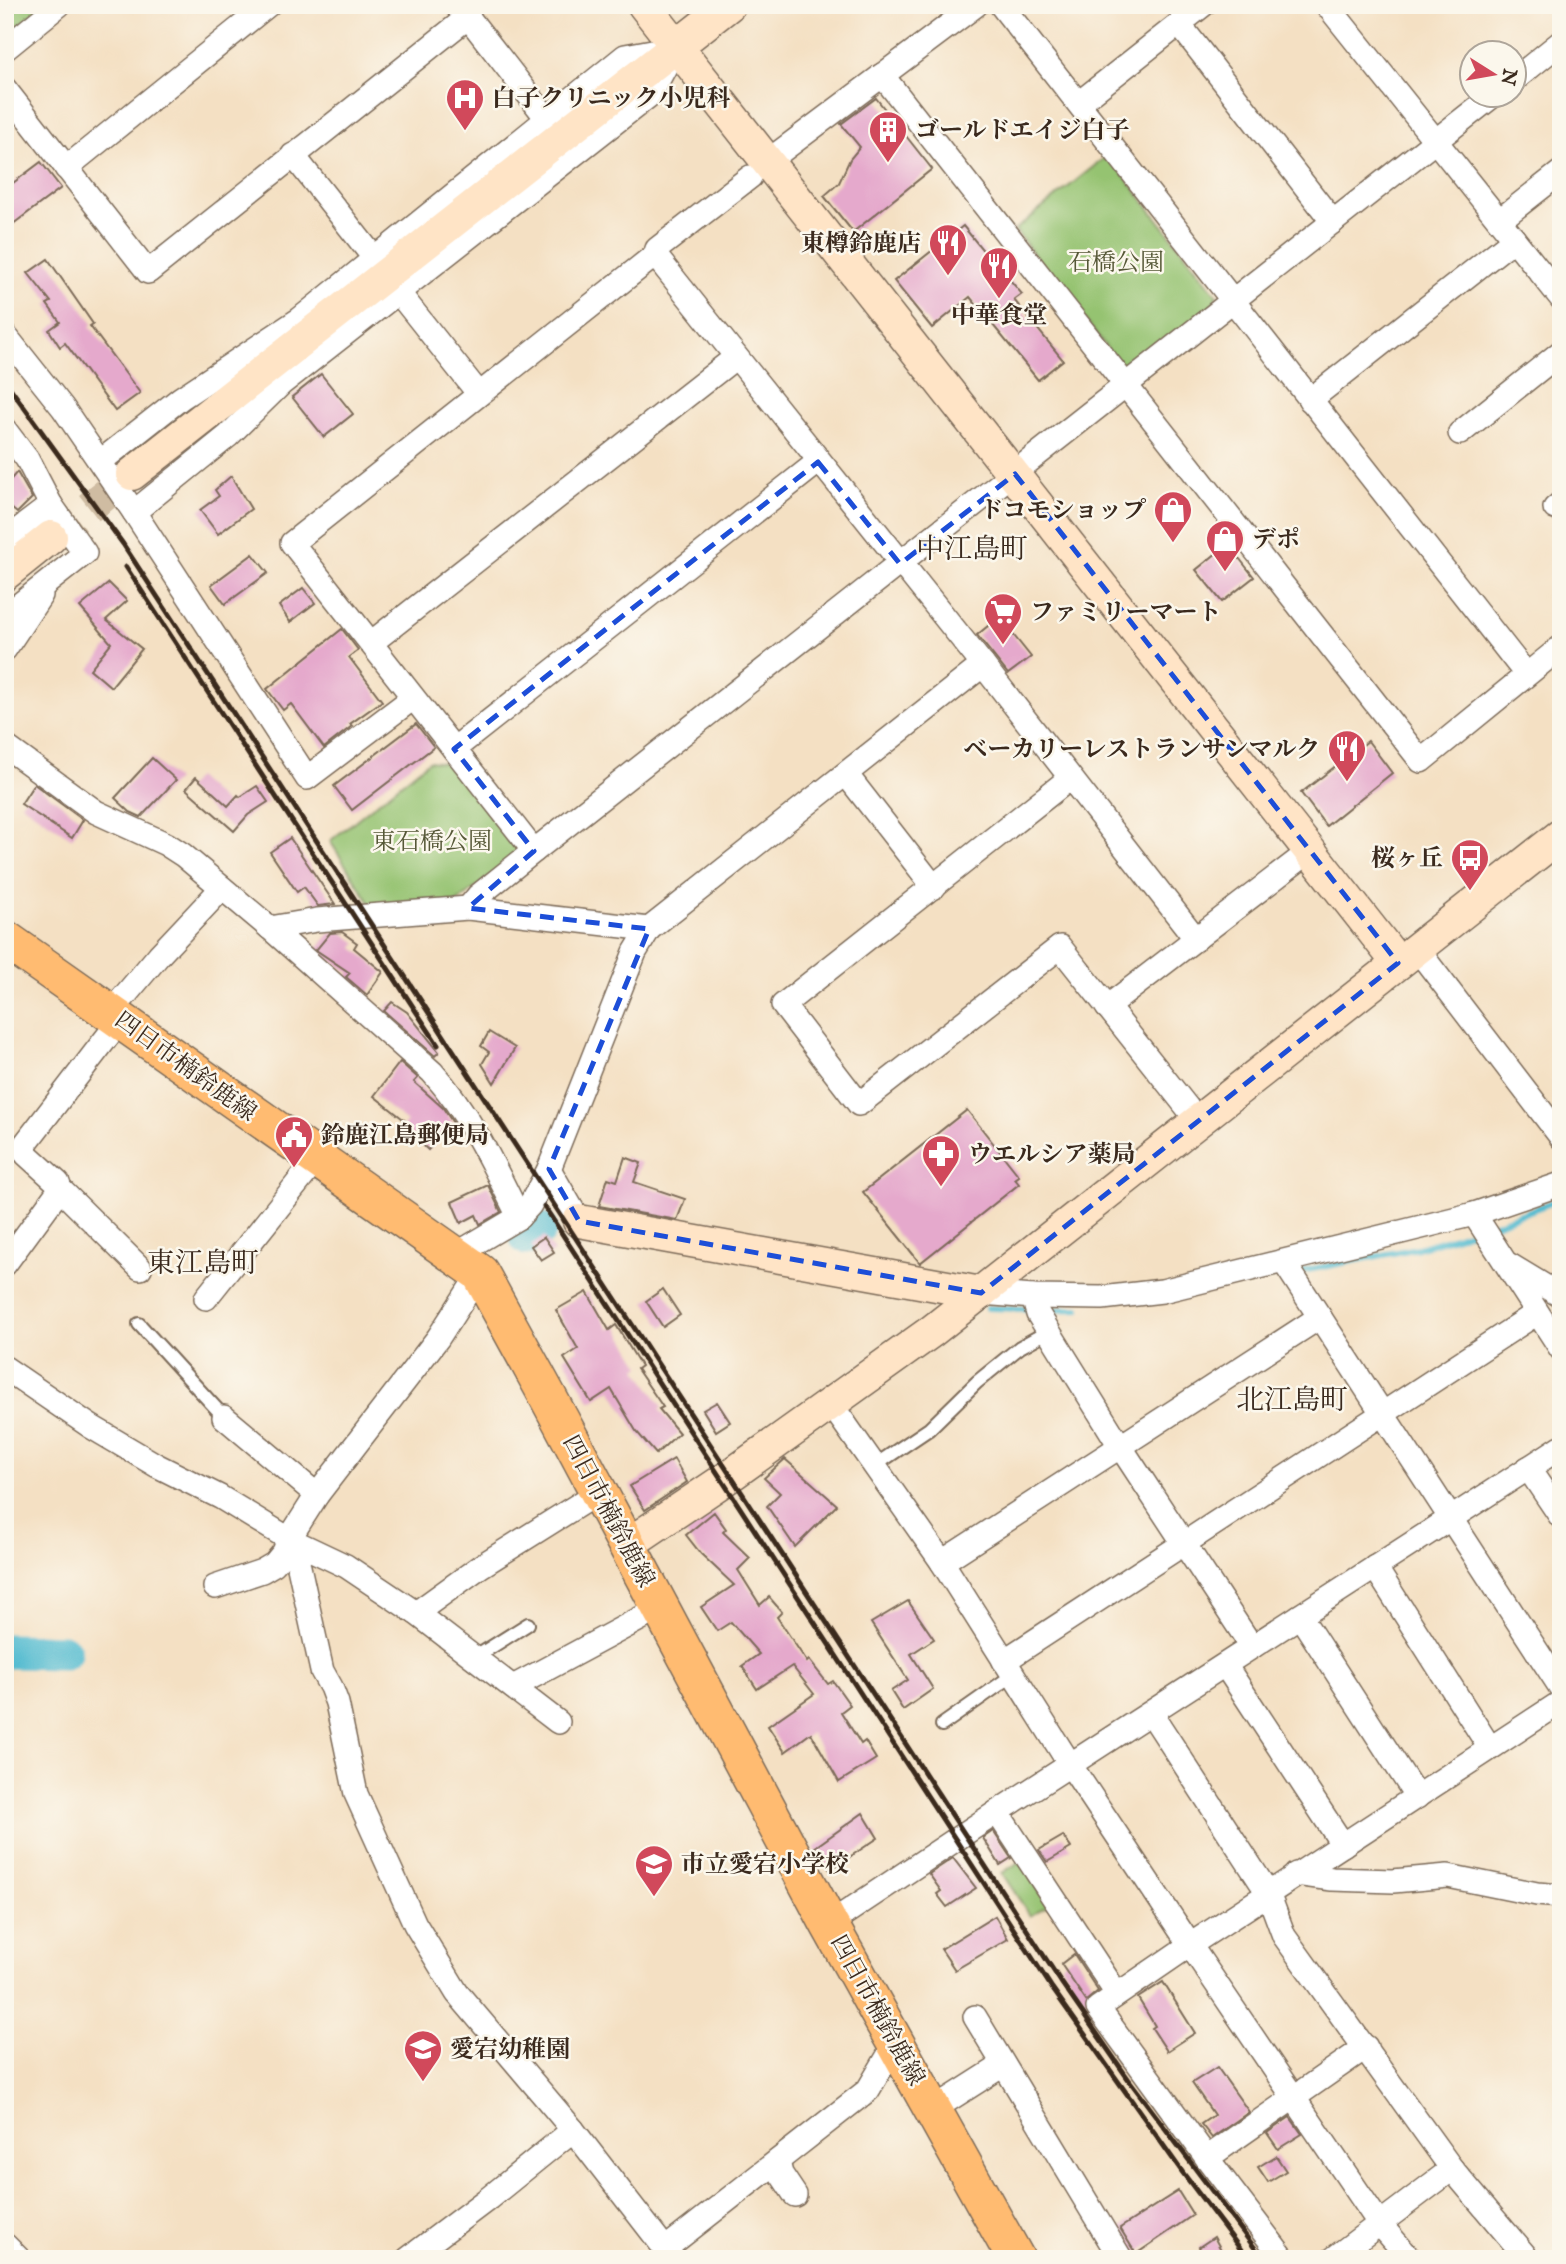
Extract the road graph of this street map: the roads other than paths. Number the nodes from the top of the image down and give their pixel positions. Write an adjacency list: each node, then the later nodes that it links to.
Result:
1 (59, 5): 13 (street)
2 (268, 5): 22 (street)
3 (644, 5): 12 (street)
4 (729, 5): 12 (street)
5 (976, 5): 15 (street)
6 (1001, 5): 17 (street)
7 (1203, 5): 10 (street)
8 (1327, 5): 20 (street)
9 (462, 11): 19 (street); 21 (street)
10 (1178, 24): 17 (street); 26 (street)
11 (1561, 42): 14 (street)
12 (677, 46): 23 (street); 30 (street); 41 (street); 43 (street)
13 (5, 49)
14 (1528, 68)
15 (881, 75): 23 (street); 36 (street)
16 (5, 89): 22 (street)
17 (1079, 103): 32 (street)
18 (1477, 108): 20 (street)
19 (542, 112)
20 (1436, 141): 25 (street); 26 (street)
21 (293, 155): 22 (street); 28 (street)
22 (66, 168)
23 (759, 169): 29 (street); 44 (street)
24 (1561, 172): 25 (street)
25 (1500, 220): 27 (street)
26 (1333, 222): 32 (street)
27 (1514, 239): 31 (street); 38 (street)
28 (366, 249)
29 (655, 255): 35 (street); 37 (street)
30 (398, 292): 37 (street); 46 (street)
31 (1561, 298)
32 (1233, 301): 36 (street); 38 (street)
33 (5, 335): 41 (street)
34 (1561, 352): 40 (street)
35 (736, 357): 42 (street); 53 (street)
36 (1125, 384): 44 (street); 57 (street)
37 (479, 394): 53 (street)
38 (1310, 400): 57 (street)
39 (5, 430): 45 (street)
40 (1460, 433)
41 (101, 461): 46 (street)
42 (818, 462): 49 (street); 60 (street)
43 (132, 474)
44 (1014, 474): 49 (street); 65 (street)
45 (51, 505): 48 (street); 51 (street)
46 (134, 512): 58 (street)
47 (51, 537): 50 (street)
48 (5, 540)
49 (900, 564): 56 (street); 64 (street)
50 (5, 574)
51 (50, 581): 52 (street); 55 (street)
52 (5, 616)
53 (371, 643): 58 (street)
54 (1561, 647): 57 (street)
55 (5, 649)
56 (983, 665): 61 (street); 62 (street)
57 (1526, 674)
58 (413, 698): 60 (street)
59 (5, 746): 67 (street)
60 (454, 749): 64 (street)
61 (846, 774): 66 (street); 70 (street)
62 (1069, 779): 66 (street); 72 (street)
63 (1561, 835): 73 (street)
64 (534, 851): 68 (street)
65 (1310, 851): 72 (street); 73 (street)
66 (934, 887): 74 (street)
67 (222, 888): 69 (street); 75 (street)
68 (468, 908): 69 (street); 70 (street)
69 (270, 928): 82 (street)
70 (649, 929): 79 (street)
71 (5, 939): 75 (main road, 四日市楠鈴鹿線)
72 (1196, 939): 74 (street)
73 (1408, 956): 76 (street); 77 (street)
74 (1107, 1007): 76 (street)
75 (116, 1016): 78 (main road, 四日市楠鈴鹿線); 81 (street)
76 (1198, 1121): 90 (street)
77 (1561, 1137)
78 (316, 1160): 88 (main road, 四日市楠鈴鹿線); 92 (street)
79 (549, 1169): 82 (street); 83 (street)
80 (1561, 1184): 84 (street)
81 (60, 1189): 87 (street); 89 (street)
82 (519, 1217): 88 (street)
83 (579, 1221): 90 (street)
84 (1480, 1223): 85 (street); 86 (street)
85 (1284, 1262): 93 (street); 95 (street)
86 (1506, 1262): 91 (street); 94 (street)
87 (5, 1264)
88 (467, 1264): 106 (main road, 四日市楠鈴鹿線); 107 (street)
89 (140, 1268)
90 (981, 1293): 93 (street); 99 (street)
91 (1561, 1296)
92 (206, 1298)
93 (1039, 1312): 102 (street); 104 (lane)
94 (1537, 1313): 97 (street); 100 (street)
95 (1320, 1317): 100 (street); 102 (street)
96 (139, 1324): 101 (lane)
97 (1561, 1349)
98 (5, 1368): 110 (street)
99 (831, 1404): 104 (street); 112 (street)
100 (1384, 1414): 108 (street); 111 (street)
101 (225, 1417): 107 (street)
102 (1120, 1446): 111 (street); 113 (street)
103 (1561, 1447): 105 (street)
104 (874, 1466): 113 (street)
105 (1528, 1468): 108 (street); 109 (street)
106 (599, 1492): 112 (main road, 四日市楠鈴鹿線); 117 (street)
107 (317, 1495): 110 (street)
108 (1451, 1517): 114 (street); 125 (street)
109 (1561, 1517)
110 (289, 1539): 115 (street); 117 (street); 147 (street)
111 (1184, 1544): 120 (street); 123 (street)
112 (627, 1545): 116 (main road, 四日市楠鈴鹿線)
113 (942, 1562): 123 (street)
114 (1375, 1567): 118 (street); 130 (street)
115 (215, 1587)
116 (660, 1608): 124 (street); 138 (main road, 四日市楠鈴鹿線)
117 (416, 1613): 121 (street)
118 (1300, 1616): 120 (street); 132 (street)
119 (528, 1624): 121 (lane)
120 (1252, 1647): 122 (street)
121 (474, 1658): 124 (street)
122 (1225, 1665): 127 (street); 134 (street)
123 (1008, 1668): 129 (lane); 131 (street)
124 (513, 1688): 128 (street)
125 (1561, 1688)
126 (1561, 1702): 130 (street)
127 (1151, 1713): 131 (street); 136 (street)
128 (558, 1722)
129 (942, 1725)
130 (1490, 1748): 132 (street)
131 (1071, 1766): 133 (street); 139 (street)
132 (1417, 1797): 134 (street)
133 (997, 1812): 138 (street); 140 (street)
134 (1343, 1845): 135 (street)
135 (1296, 1874): 136 (street); 137 (street)
136 (1268, 1893): 139 (street); 143 (street)
137 (1561, 1896)
138 (829, 1924): 142 (main road, 四日市楠鈴鹿線)
139 (1190, 1945): 140 (street); 145 (street)
140 (1117, 1994): 148 (street)
141 (975, 2017): 144 (street)
142 (896, 2043): 146 (main road, 四日市楠鈴鹿線); 149 (street)
143 (1366, 2047): 145 (street); 150 (street)
144 (1003, 2065): 146 (street); 158 (street)
145 (1293, 2098): 148 (street); 152 (street)
146 (934, 2109): 157 (main road, 四日市楠鈴鹿線)
147 (573, 2130): 154 (street); 156 (street)
148 (1207, 2158): 159 (street)
149 (778, 2161): 151 (street); 154 (street)
150 (1452, 2169): 152 (street); 162 (street)
151 (795, 2195)
152 (1379, 2223): 160 (street); 161 (street)
153 (5, 2245): 155 (street)
154 (669, 2254)
155 (19, 2259)
156 (408, 2259)
157 (1016, 2259)
158 (1121, 2259)
159 (1284, 2259)
160 (1333, 2259)
161 (1410, 2259)
162 (1528, 2259)

